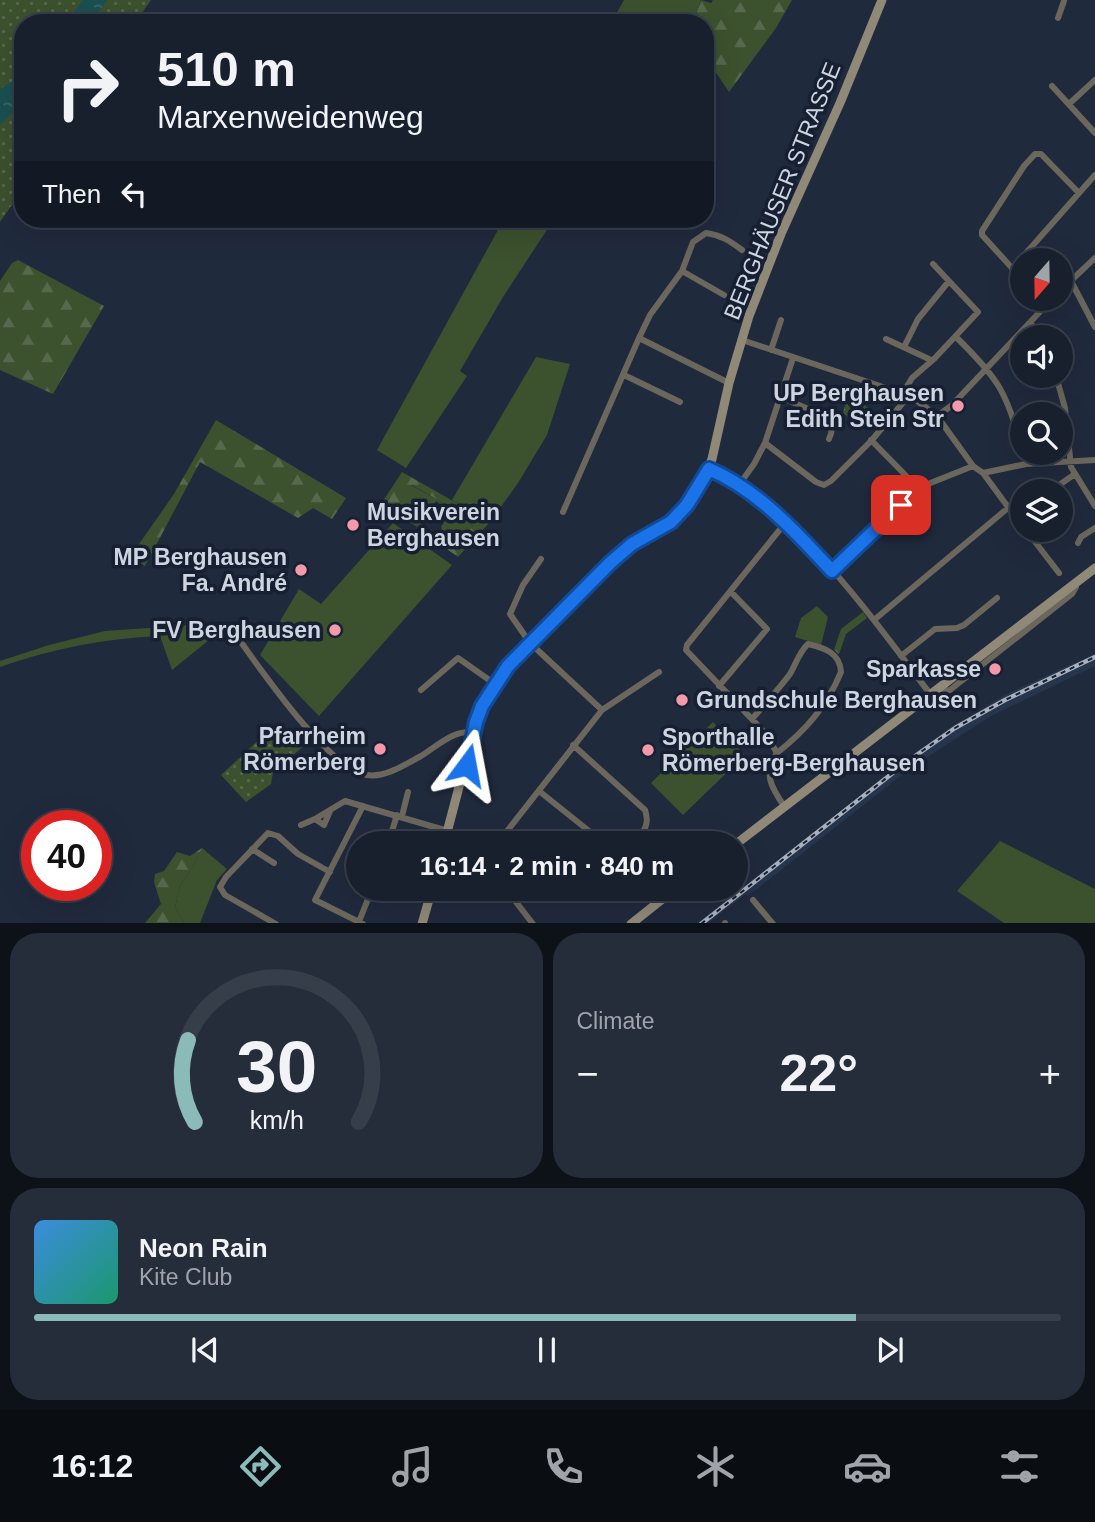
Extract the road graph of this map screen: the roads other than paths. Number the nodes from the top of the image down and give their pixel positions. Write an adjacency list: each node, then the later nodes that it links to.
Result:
1 (882, 0): 26 (street, BERGHÄUSER STRASSE)
2 (1064, 0): 3 (street)
3 (1058, 18)
4 (1095, 80): 6 (street)
5 (1052, 86): 6 (street)
6 (1069, 104): 7 (street)
7 (1095, 132)
8 (1095, 175): 9 (street)
9 (1078, 192): 10 (street); 14 (street)
10 (1030, 248)
11 (742, 250): 15 (street)
12 (1095, 258): 16 (street)
13 (933, 264): 17 (street)
14 (1010, 267)
15 (682, 271): 19 (street); 25 (street)
16 (1073, 279)
17 (949, 281): 24 (street); 28 (street)
18 (1073, 285): 23 (street)
19 (724, 295)
20 (1040, 312): 22 (street)
21 (781, 320): 29 (street)
22 (1031, 323): 32 (street)
23 (1095, 327)
24 (956, 337): 31 (street); 32 (street)
25 (639, 338): 33 (street); 34 (street)
26 (742, 340): 29 (street); 34 (street, BERGHÄUSER STRASSE)
27 (886, 340): 28 (street)
28 (904, 347): 31 (street)
29 (771, 350): 30 (street)
30 (793, 358): 35 (street); 36 (street)
31 (931, 359): 35 (street)
32 (987, 367): 38 (street); 39 (street)
33 (624, 374): 37 (street); 57 (street)
34 (729, 383): 48 (street, BERGHÄUSER STRASSE)
35 (906, 394): 39 (street); 41 (street)
36 (780, 397): 40 (street); 42 (street)
37 (680, 402)
38 (1010, 407)
39 (937, 416): 47 (street)
40 (829, 439)
41 (871, 440): 42 (street); 53 (street)
42 (765, 443): 52 (street)
43 (1095, 460): 44 (street)
44 (1073, 461)
45 (1021, 465): 49 (street)
46 (1072, 465): 50 (street)
47 (973, 466): 49 (street); 53 (street)
48 (709, 469): 52 (street); 70 (street, BERGHÄUSER STRASSE)
49 (983, 473): 55 (street)
50 (1075, 474): 51 (street); 54 (street)
51 (1068, 479)
52 (739, 485): 58 (street)
53 (918, 488): 64 (street)
54 (1095, 506)
55 (1008, 508): 56 (street); 68 (street)
56 (1010, 511)
57 (563, 512)
58 (786, 522): 64 (street); 66 (street)
59 (1095, 528): 61 (street)
60 (1035, 542): 65 (street)
61 (1078, 542)
62 (541, 559): 70 (street)
63 (1095, 568): 76 (street)
64 (832, 571): 68 (street)
65 (1059, 573)
66 (731, 592): 74 (street); 74 (street)
67 (998, 598): 71 (street)
68 (874, 620): 71 (street)
69 (230, 627): 79 (street)
70 (530, 643): 73 (street, BERGHÄUSER STRASSE); 77 (street)
71 (901, 656): 76 (street)
72 (659, 672): 77 (street)
73 (495, 684): 75 (street); 79 (street, BERGHÄUSER STRASSE)
74 (719, 686): 78 (street)
75 (421, 690)
76 (933, 694): 85 (street)
77 (602, 710): 80 (street)
78 (752, 719): 81 (street); 81 (street)
79 (474, 733): 89 (street, BERGHÄUSER STRASSE)
80 (573, 745): 82 (street); 92 (street)
81 (777, 753): 85 (street)
82 (539, 791): 90 (street); 91 (street)
83 (408, 792): 86 (street)
84 (363, 806): 86 (street); 87 (street); 96 (street)
85 (784, 806): 93 (street)
86 (400, 815): 88 (street); 89 (street)
87 (301, 825)
88 (393, 831)
89 (448, 831)
90 (507, 831)
91 (589, 831)
92 (642, 831)
93 (748, 834)
94 (252, 849): 95 (street); 96 (street); 102 (street)
95 (274, 863)
96 (330, 872): 103 (street)
97 (753, 900): 107 (street)
98 (368, 901): 103 (street)
99 (428, 901): 104 (street)
100 (516, 901): 105 (street)
101 (659, 901): 106 (street)
102 (276, 923)
103 (360, 923)
104 (422, 923)
105 (533, 923)
106 (631, 923)
107 (773, 923)

